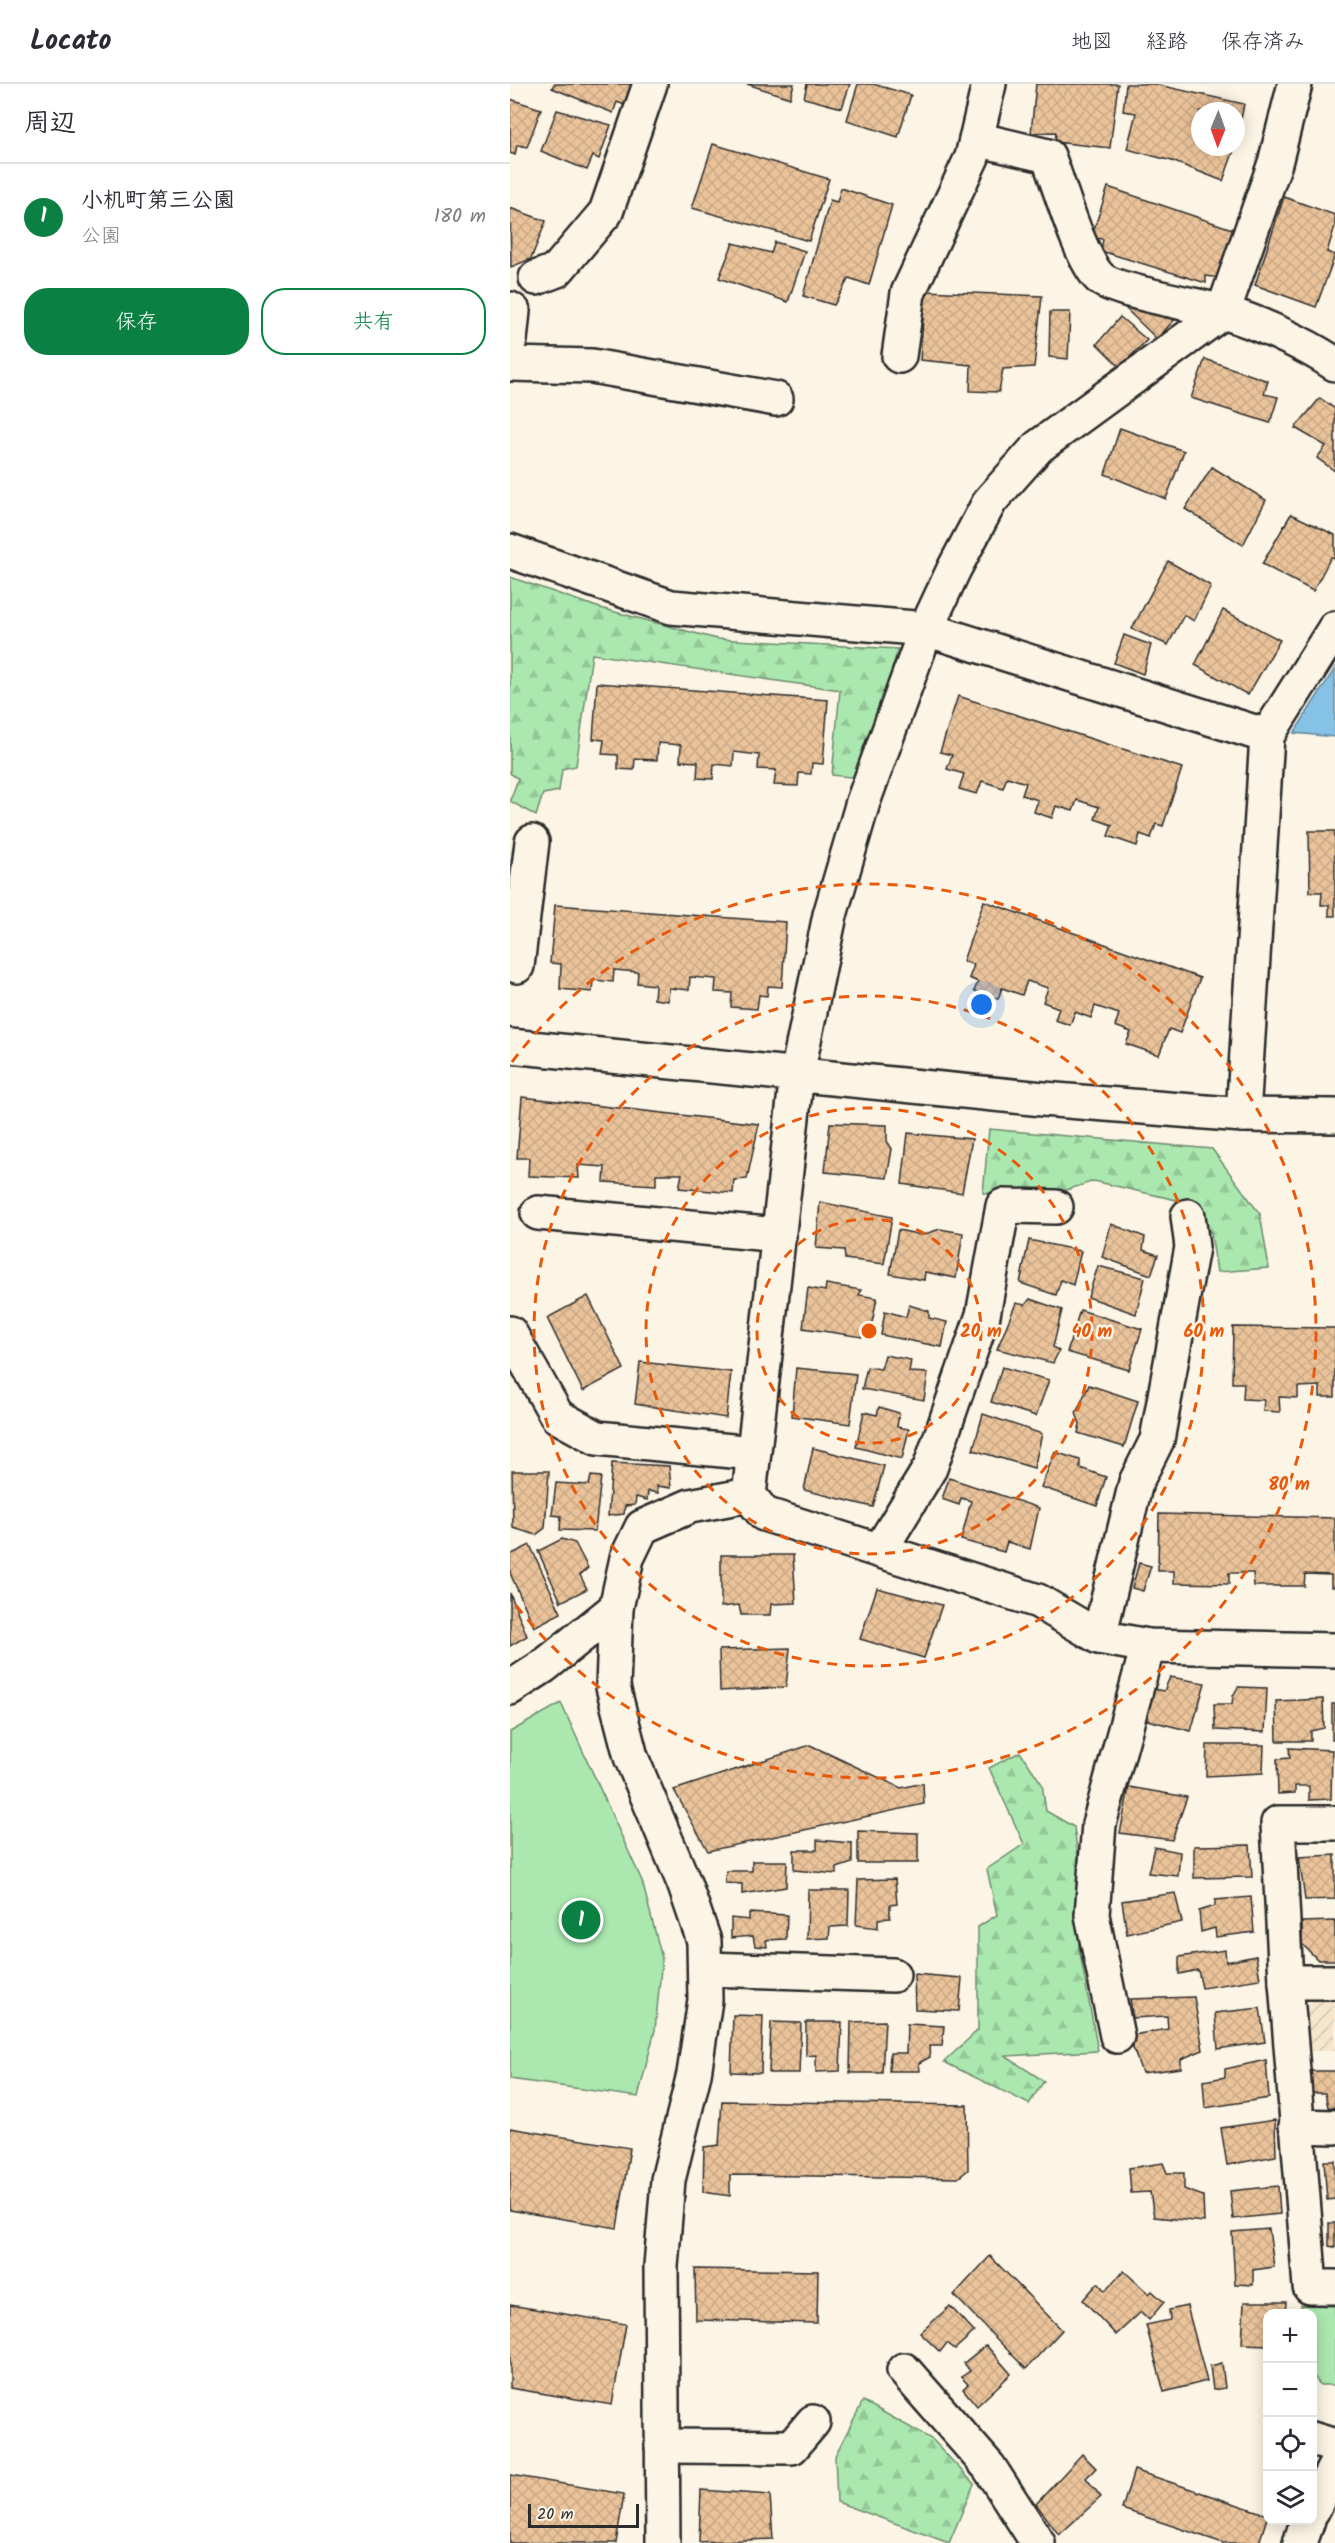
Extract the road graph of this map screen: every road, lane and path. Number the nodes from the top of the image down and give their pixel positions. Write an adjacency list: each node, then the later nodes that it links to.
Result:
1 (651, 84): 5 (street)
2 (989, 84): 4 (street)
3 (1295, 84): 7 (street)
4 (976, 139): 7 (street); 9 (street)
5 (536, 278)
6 (510, 309): 8 (street)
7 (1223, 312): 11 (street); 15 (street)
8 (510, 340)
9 (899, 356)
10 (510, 364): 12 (street)
11 (1335, 364)
12 (776, 399)
13 (510, 551): 15 (street)
14 (1335, 628): 16 (street)
15 (926, 629): 16 (street); 20 (street)
16 (1267, 736): 21 (street)
17 (532, 842): 18 (street)
18 (516, 966)
19 (510, 1047): 20 (street)
20 (797, 1074): 21 (street); 26 (street)
21 (1243, 1115): 22 (street)
22 (1335, 1116)
23 (1056, 1206): 30 (street)
24 (538, 1213): 26 (street)
25 (1188, 1216): 32 (street)
26 (779, 1234): 28 (street)
27 (510, 1333): 28 (street)
28 (753, 1453): 29 (street)
29 (749, 1495): 30 (street); 31 (street)
30 (880, 1550): 32 (street)
31 (616, 1608): 35 (street); 37 (street)
32 (1099, 1637): 33 (street)
33 (1148, 1646): 34 (street); 41 (street)
34 (1335, 1650)
35 (510, 1688)
36 (1335, 1823): 39 (street)
37 (705, 1969): 38 (street); 48 (street)
38 (893, 1975)
39 (1286, 1982): 40 (street); 42 (street)
40 (1335, 1982)
41 (1117, 2036)
42 (1296, 2126): 43 (street); 44 (street)
43 (1335, 2127)
44 (1335, 2287)
45 (904, 2370): 54 (street)
46 (813, 2422): 48 (street)
47 (1317, 2441): 49 (street)
48 (662, 2446): 53 (street)
49 (1335, 2446)
50 (1335, 2466): 51 (street)
51 (1317, 2501)
52 (1306, 2525): 55 (street)
53 (663, 2543)
54 (1038, 2543)
55 (1300, 2543)

